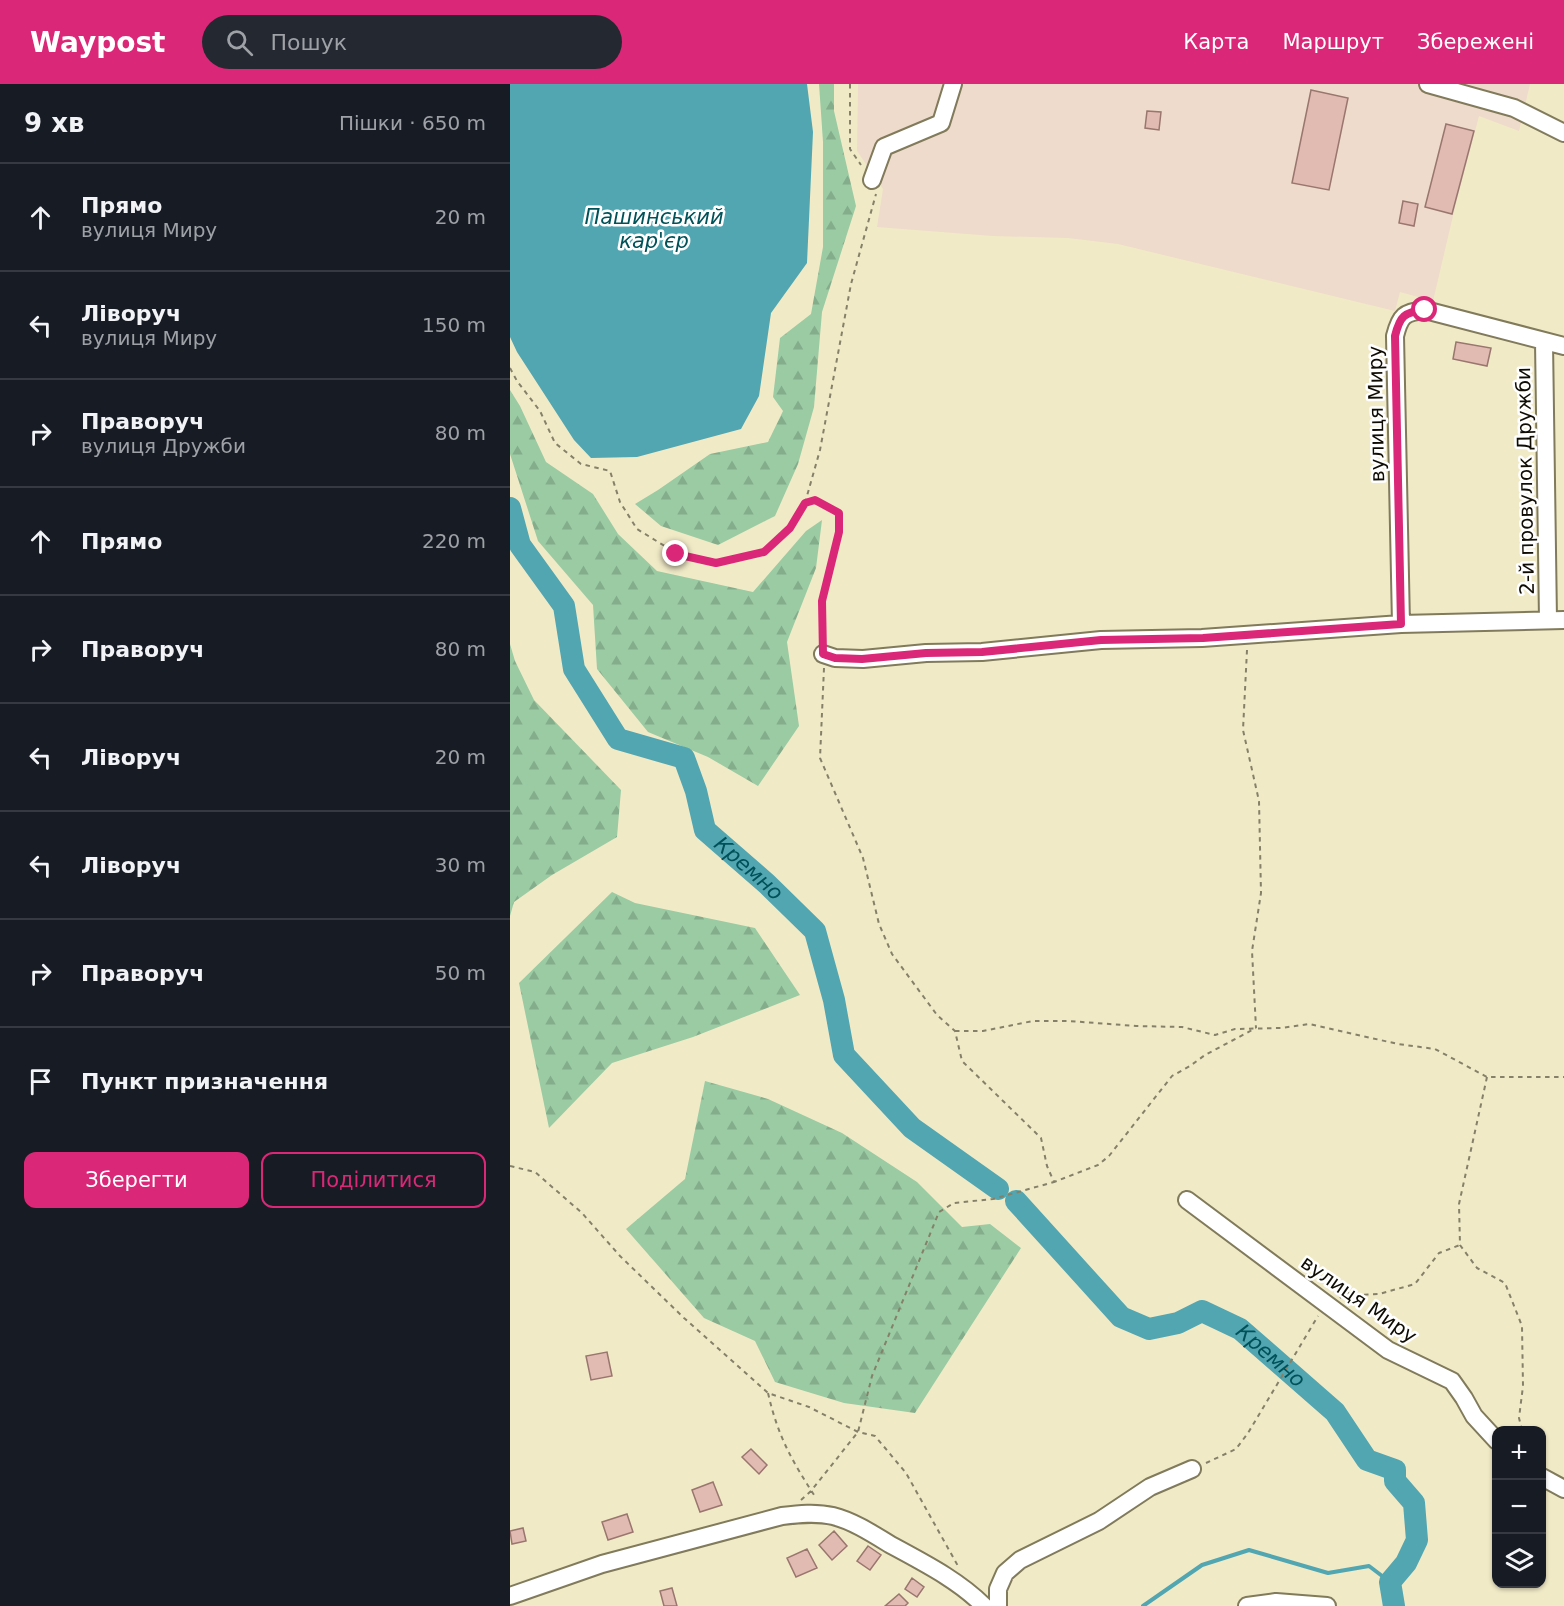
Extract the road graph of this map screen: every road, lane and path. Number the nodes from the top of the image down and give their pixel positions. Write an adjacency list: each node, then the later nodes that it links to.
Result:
1 (850, 84): 5 (path)
2 (953, 84): 5 (street)
3 (1428, 84): 4 (street)
4 (1564, 133)
5 (872, 180): 9 (path)
6 (1544, 342): 7 (street); 10 (street, 2-й провулок Дружби); 11 (street, вулиця Миру)
7 (1564, 346)
8 (510, 368): 9 (path)
9 (805, 503): 13 (path)
10 (1556, 620): 11 (street)
11 (1401, 624): 12 (street)
12 (1247, 634): 13 (street); 14 (path)
13 (823, 654): 15 (path)
14 (1256, 1028): 15 (path); 16 (path); 19 (path)
15 (955, 1031): 19 (path)
16 (1487, 1077): 17 (path); 21 (path)
17 (1564, 1077)
18 (510, 1166): 23 (path)
19 (1054, 1182): 25 (path)
20 (1186, 1200): 22 (street, вулиця Миру)
21 (1460, 1245): 22 (path); 24 (path)
22 (1330, 1306): 26 (street, вулиця Миру); 27 (path)
23 (768, 1393): 25 (path); 30 (path)
24 (1521, 1426)
25 (858, 1432): 30 (path); 32 (path)
26 (1492, 1436)
27 (1192, 1469): 35 (street)
28 (1546, 1479): 29 (street)
29 (1564, 1489)
30 (812, 1491): 31 (path)
31 (782, 1516): 33 (street); 34 (street)
32 (960, 1571)
33 (510, 1596)
34 (984, 1606)
35 (998, 1606)
36 (1247, 1606): 37 (street)
37 (1327, 1606)

